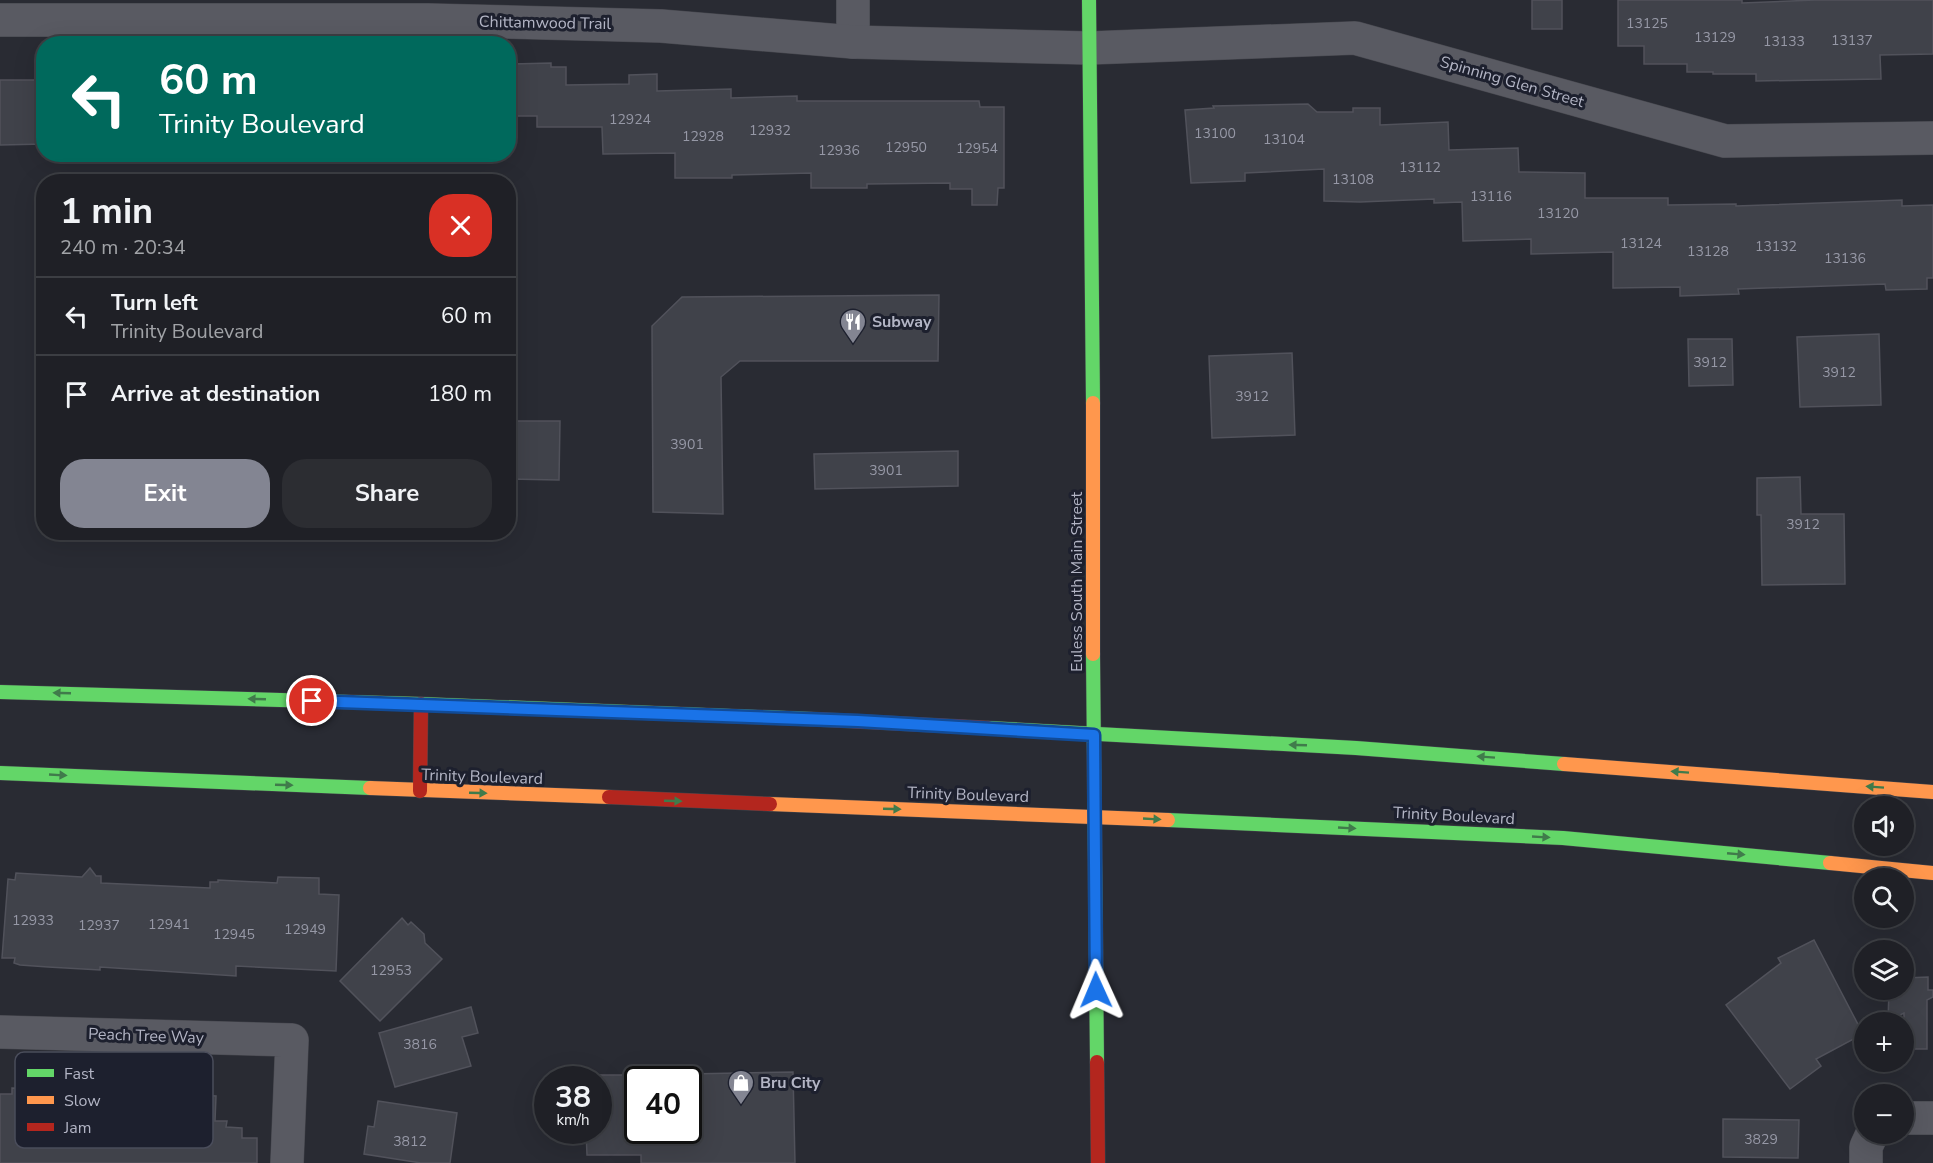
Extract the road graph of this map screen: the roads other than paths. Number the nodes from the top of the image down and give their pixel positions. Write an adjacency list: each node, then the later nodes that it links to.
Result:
1 (853, 0): 4 (street)
2 (1089, 0): 5 (main road, Euless South Main Street)
3 (0, 20): 4 (street, Chittamwood Trail)
4 (853, 42): 5 (street, Chittamwood Trail)
5 (1089, 48): 6 (street, Spinning Glen Street); 9 (main road, Euless South Main Street)
6 (1933, 138)
7 (0, 692): 8 (main road, one-way to 7)
8 (421, 704): 9 (main road); 11 (main road)
9 (1094, 735): 12 (main road, one-way to 9); 13 (main road, Euless South Main Street)
10 (0, 773): 11 (main road, Trinity Boulevard, one-way to 11)
11 (420, 791): 13 (main road, Trinity Boulevard, one-way to 13)
12 (1933, 792)
13 (1093, 817): 14 (main road, Trinity Boulevard, one-way to 14); 20 (main road, Euless South Main Street)
14 (1933, 873)
15 (0, 1032): 19 (street, Peach Tree Way)
16 (1914, 1118): 17 (street)
17 (1933, 1118)
18 (1867, 1144): 21 (street)
19 (287, 1163)
20 (1098, 1163)
21 (1866, 1163)

